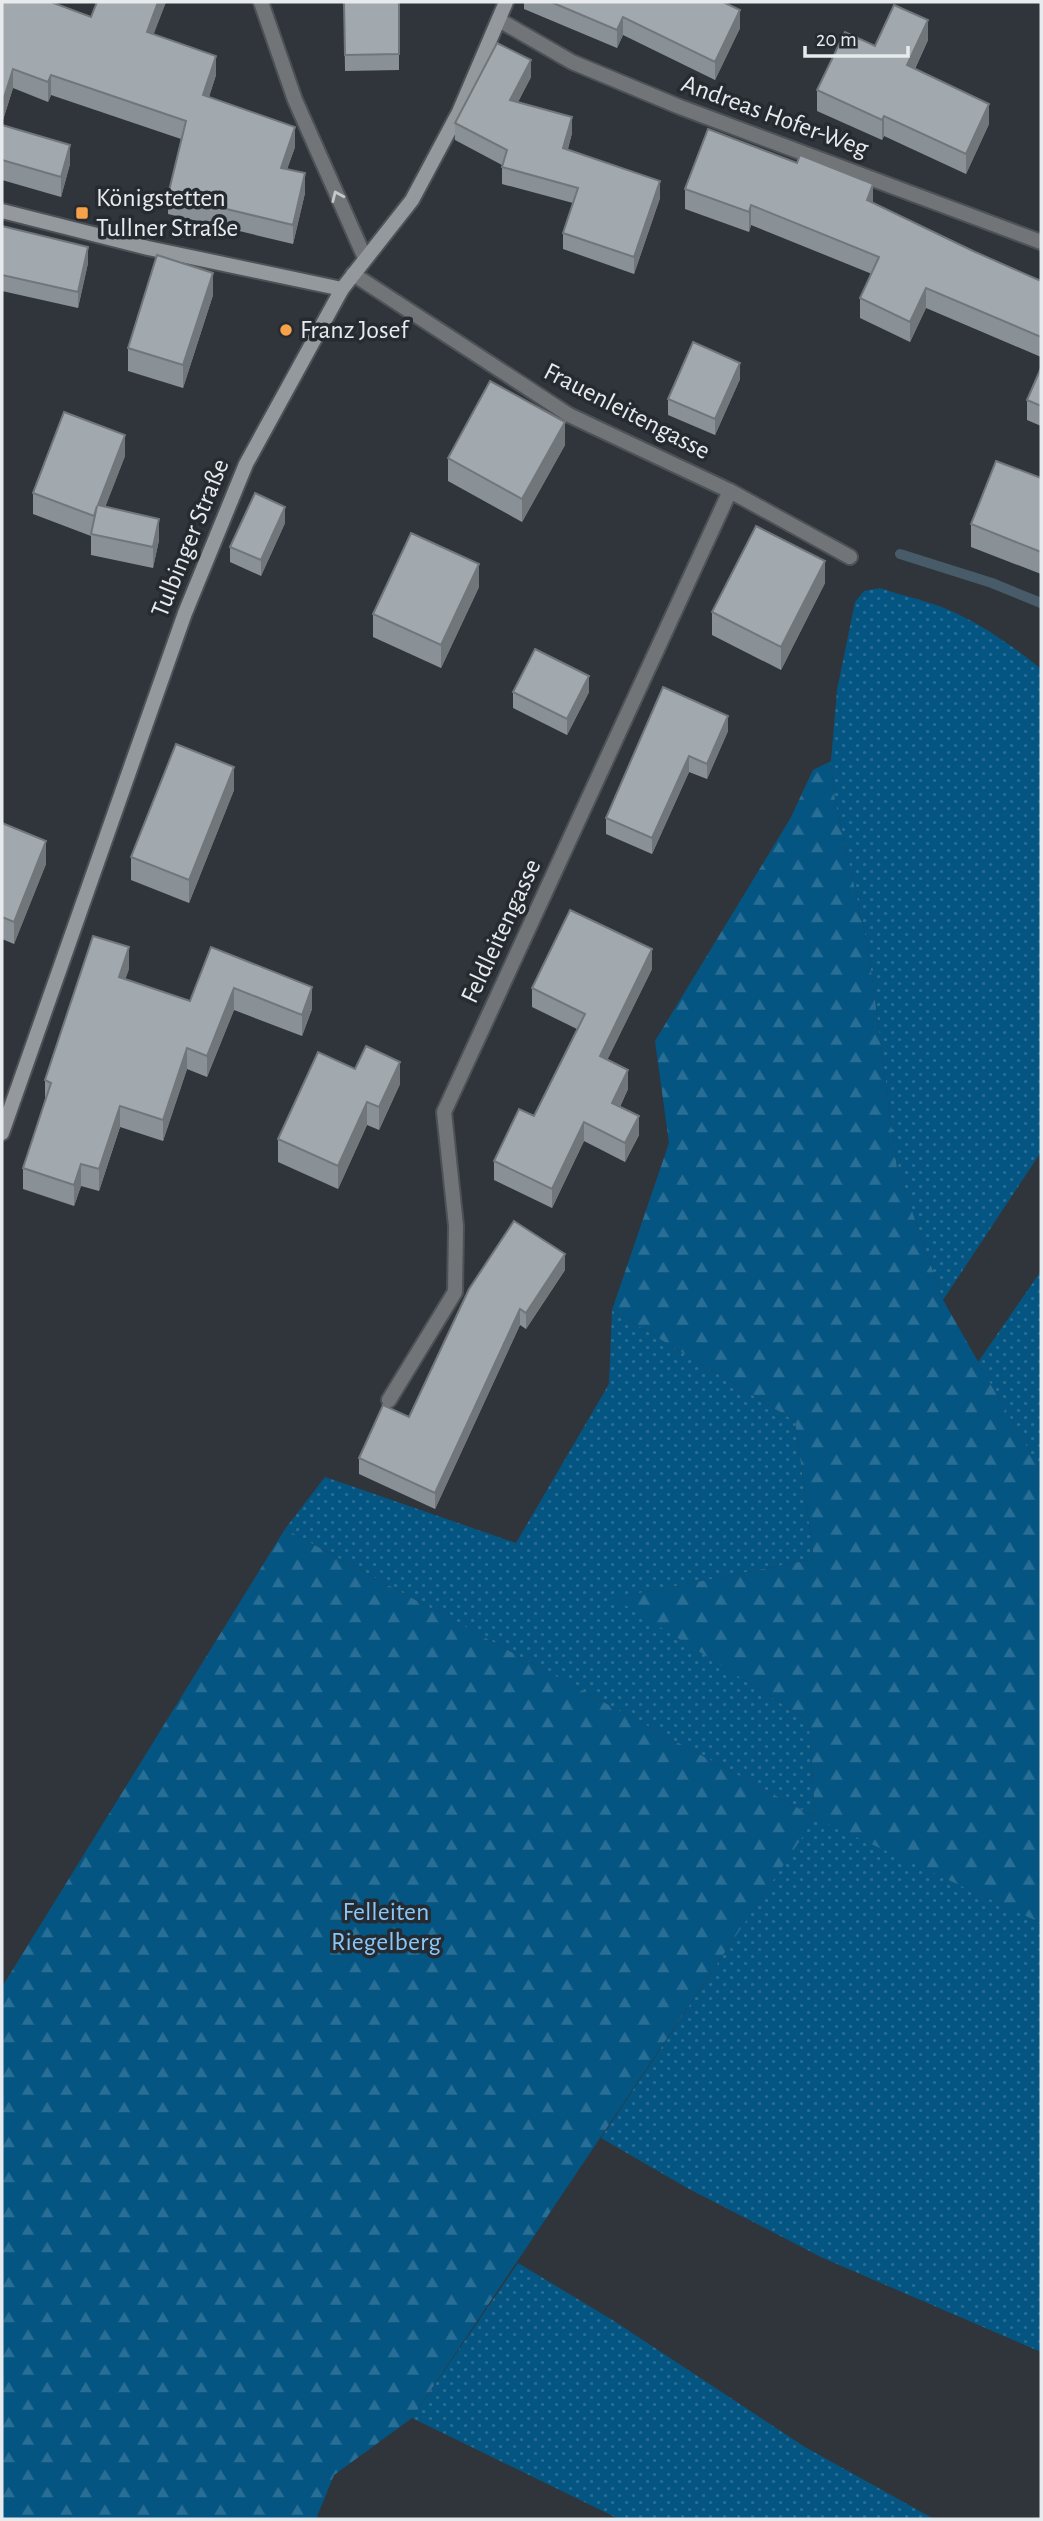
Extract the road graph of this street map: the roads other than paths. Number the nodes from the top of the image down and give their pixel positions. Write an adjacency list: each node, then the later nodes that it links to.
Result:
1 (261, 2): 6 (street, one-way to 1)
2 (506, 2): 3 (main road, Tulbinger Straße)
3 (499, 20): 5 (street, Andreas Hofer-Weg); 6 (main road, Tulbinger Straße)
4 (2, 211): 8 (main road)
5 (1041, 242)
6 (365, 258): 7 (main road, Tulbinger Straße)
7 (353, 274): 8 (main road, Tulbinger Straße); 9 (street, Frauenleitengasse)
8 (342, 289): 11 (main road, Tulbinger Straße)
9 (730, 491): 10 (street, Frauenleitengasse); 12 (street, Feldleitengasse)
10 (850, 557)
11 (2, 1133)
12 (389, 1400)

